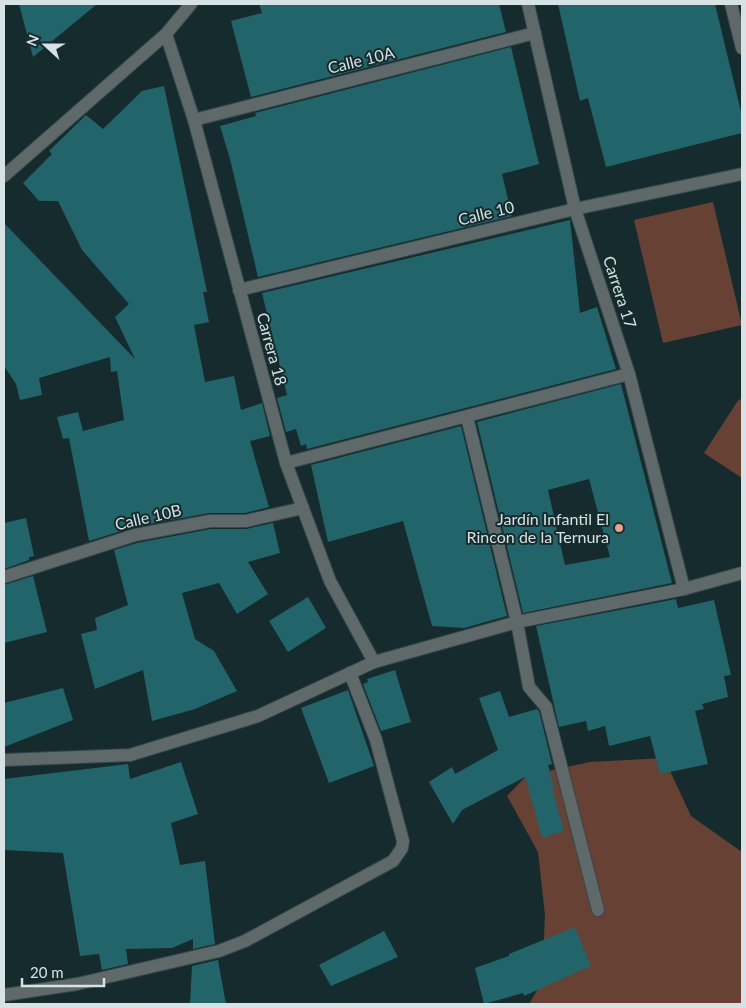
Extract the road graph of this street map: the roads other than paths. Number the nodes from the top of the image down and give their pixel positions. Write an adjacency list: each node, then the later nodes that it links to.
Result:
1 (191, 4): 5 (street)
2 (528, 4): 4 (street, Carrera 17)
3 (730, 4): 6 (street)
4 (535, 33): 7 (street, Calle 10A); 10 (street, Carrera 17)
5 (166, 34): 7 (street, Carrera 18); 9 (street)
6 (742, 48)
7 (194, 120): 11 (street, Carrera 18)
8 (742, 174): 10 (street, Calle 10)
9 (4, 176)
10 (575, 208): 11 (street, Calle 10); 12 (street, Carrera 17)
11 (239, 290): 14 (street, Carrera 18)
12 (630, 374): 13 (street); 18 (street, Carrera 17)
13 (467, 417): 14 (street); 19 (street)
14 (286, 463): 15 (street, Carrera 18)
15 (303, 508): 17 (street, Calle 10B); 20 (street, Carrera 18)
16 (742, 573): 18 (street)
17 (4, 576)
18 (684, 589): 19 (street)
19 (517, 622): 20 (street); 23 (street)
20 (374, 662): 21 (street)
21 (350, 673): 22 (street); 24 (street)
22 (4, 760)
23 (598, 910)
24 (4, 995)

